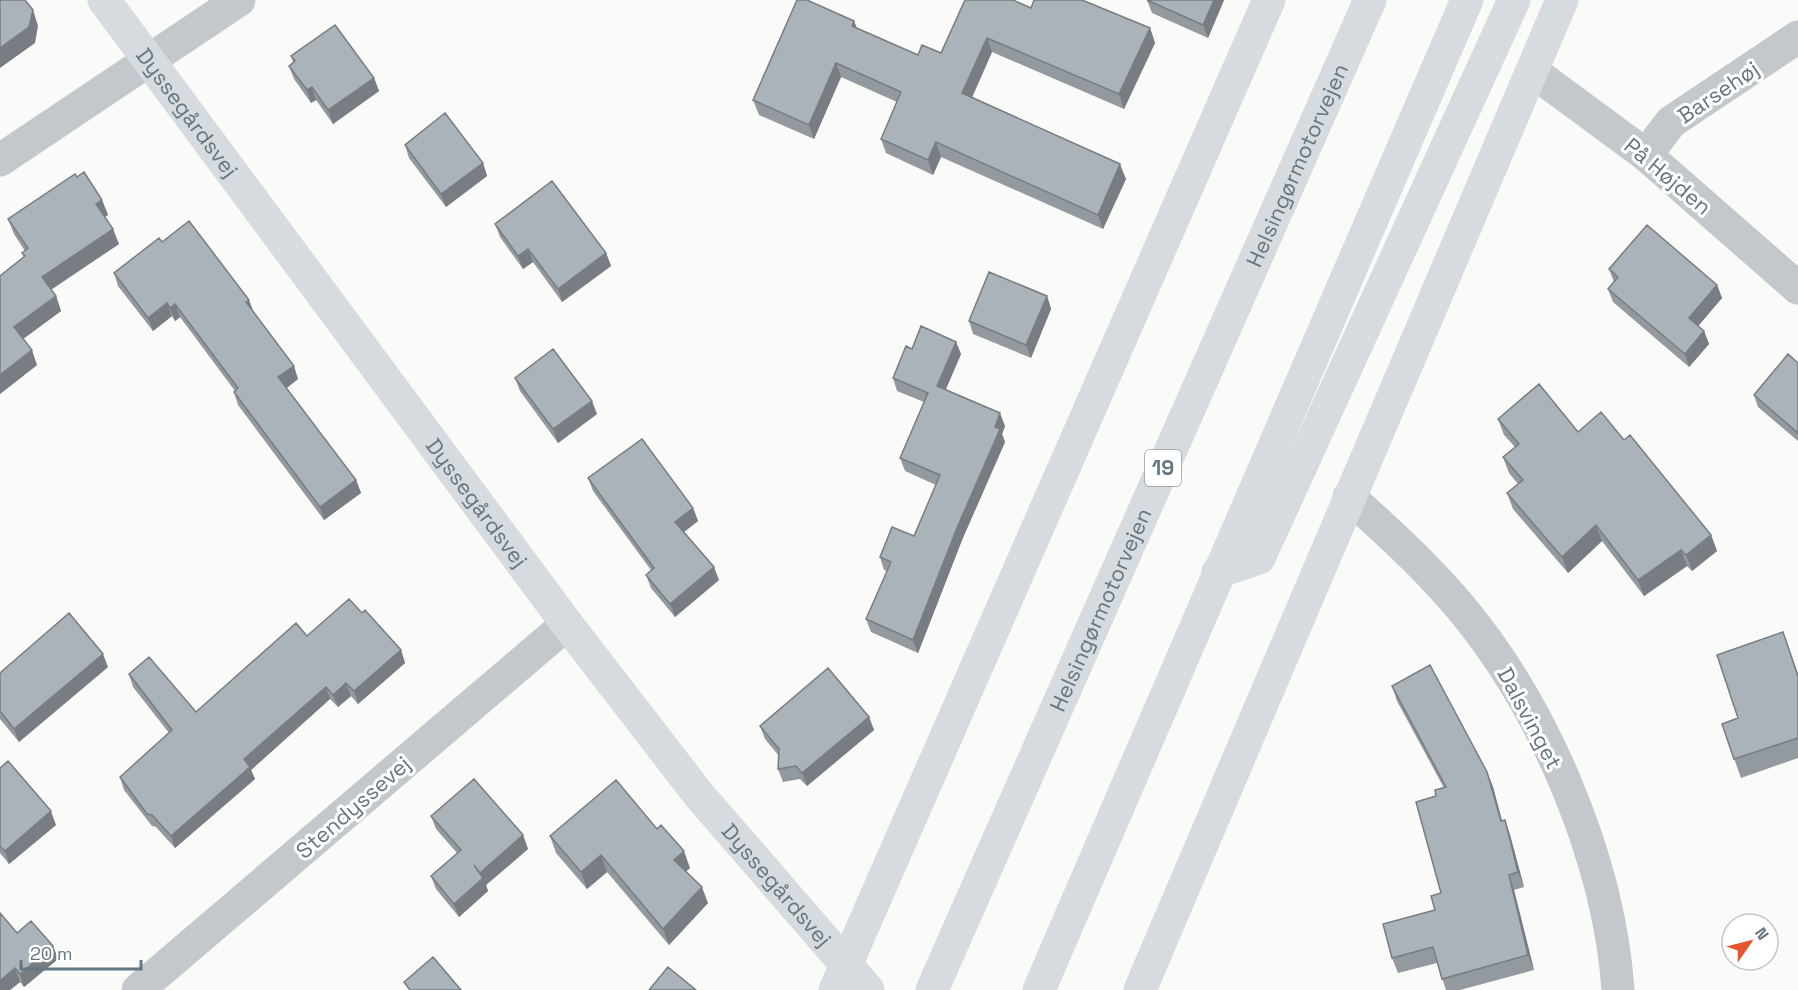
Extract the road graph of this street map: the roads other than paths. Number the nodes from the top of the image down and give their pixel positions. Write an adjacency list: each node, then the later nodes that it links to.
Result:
1 (104, 0): 9 (main road, Dyssegårdsvej)
2 (239, 0): 9 (street)
3 (1269, 0): 17 (main road)
4 (1370, 0): 20 (main road, Helsingørmotorvejen / 19)
5 (1467, 0): 15 (main road)
6 (1514, 0): 15 (main road)
7 (1562, 0): 10 (main road)
8 (1798, 37): 11 (street, Barsehøj)
9 (149, 60): 12 (street); 16 (main road, Dyssegårdsvej)
10 (1532, 71): 11 (street, På Højden); 14 (main road)
11 (1646, 155): 13 (street, På Højden)
12 (0, 160)
13 (1798, 288)
14 (1349, 497): 22 (main road); 23 (street, Dalsvinget)
15 (1218, 572): 21 (main road)
16 (567, 624): 17 (main road, Dyssegårdsvej); 18 (street, Stendyssevej)
17 (841, 977): 19 (main road, Dyssegårdsvej)
18 (138, 990)
19 (868, 990)
20 (932, 990)
21 (1039, 990)
22 (1140, 990)
23 (1618, 990)

